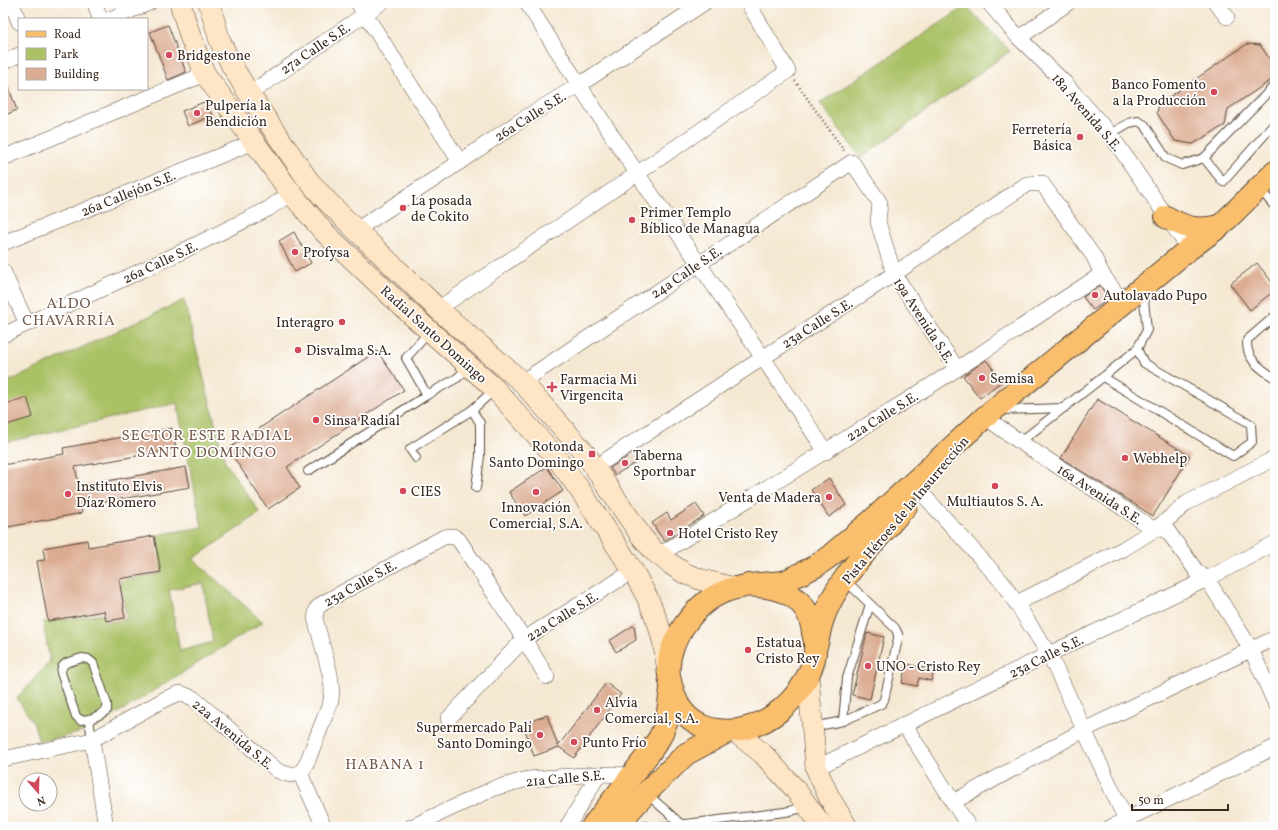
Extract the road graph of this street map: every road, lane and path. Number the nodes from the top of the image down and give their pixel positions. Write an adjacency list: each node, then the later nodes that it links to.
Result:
1 (12, 3): 18 (street)
2 (95, 3): 16 (street)
3 (149, 3): 17 (street)
4 (180, 3): 23 (main road, Radial Santo Domingo)
5 (189, 3): 26 (main road)
6 (209, 3): 26 (main road, Radial Santo Domingo)
7 (381, 3): 14 (street, 27a Calle S.E.)
8 (527, 3): 24 (street)
9 (704, 3): 24 (street, 26a Calle S.E.)
10 (748, 3): 22 (street)
11 (989, 3): 19 (street, 18a Avenida S.E.)
12 (1068, 3): 19 (street)
13 (1216, 3): 15 (street)
14 (361, 8): 26 (street, 27a Calle S.E.); 32 (street)
15 (1227, 17)
16 (100, 18)
17 (112, 18)
18 (18, 19)
19 (1019, 38): 28 (street, 18a Avenida S.E.)
20 (18, 55): 21 (street)
21 (3, 62)
22 (788, 71): 33 (path); 35 (street)
23 (205, 74): 29 (main road, Radial Santo Domingo); 30 (street)
24 (579, 85): 32 (street, 26a Calle S.E.); 35 (street)
25 (1275, 85): 31 (lane)
26 (249, 94): 37 (main road); 41 (main road, Radial Santo Domingo)
27 (1275, 123): 31 (lane)
28 (1110, 134): 31 (lane); 39 (street, 18a Avenida S.E.)
29 (254, 142): 37 (main road, Radial Santo Domingo); 42 (street, 26a Callejón S.E.)
30 (3, 158)
31 (1204, 158)
32 (460, 162): 41 (street, 26a Calle S.E.)
33 (852, 162): 44 (street, 24a Calle S.E.); 45 (street, 19a Avenida S.E.)
34 (1275, 172): 36 (main road, Pista Héroes de la Insurrección)
35 (637, 174): 44 (street); 50 (street)
36 (1260, 189): 38 (lane); 40 (main road, Pista Héroes de la Insurrección)
37 (290, 191): 52 (street, 26a Calle S.E.); 53 (main road, Radial Santo Domingo)
38 (1275, 207)
39 (1166, 217): 40 (main road); 43 (street, 18a Avenida S.E.)
40 (1220, 226): 43 (main road, Pista Héroes de la Insurrección)
41 (356, 230): 50 (main road, Radial Santo Domingo)
42 (3, 244)
43 (1189, 249): 48 (main road, Pista Héroes de la Insurrección)
44 (699, 263): 56 (street); 61 (street, 24a Calle S.E.)
45 (894, 274): 46 (street, 23a Calle S.E.); 56 (street, 23a Calle S.E.); 58 (street, 19a Avenida S.E.)
46 (1102, 274): 49 (street); 58 (street, 22a Calle S.E.)
47 (4, 276): 52 (street)
48 (1142, 287): 49 (main road, Pista Héroes de la Insurrección); 55 (lane)
49 (1123, 303): 66 (main road, Pista Héroes de la Insurrección)
50 (438, 309): 61 (main road, Radial Santo Domingo)
51 (1275, 316): 60 (lane)
52 (27, 324): 54 (street, 26a Calle S.E.)
53 (430, 331): 57 (main road, Radial Santo Domingo); 63 (lane)
54 (3, 334)
55 (1137, 349): 59 (lane); 59 (lane)
56 (764, 357): 68 (street); 71 (street, 23a Calle S.E.)
57 (470, 366): 62 (main road, Radial Santo Domingo); 63 (lane)
58 (957, 369): 68 (street, 22a Calle S.E.)
59 (1103, 378): 64 (lane)
60 (1275, 378)
61 (522, 382): 77 (main road, Radial Santo Domingo)
62 (495, 389): 65 (lane); 78 (main road, Radial Santo Domingo)
63 (427, 395): 72 (lane)
64 (1064, 408): 66 (lane); 67 (lane)
65 (472, 410): 69 (lane); 73 (lane)
66 (983, 419): 67 (street, 16a Avenida S.E.); 74 (main road, Pista Héroes de la Insurrección); 81 (main road, Pista Héroes de la Insurrección)
67 (1020, 442): 75 (street, 16a Avenida S.E.)
68 (826, 452): 77 (street, 22a Calle S.E.)
69 (416, 458)
70 (1275, 458): 75 (street)
71 (606, 460)
72 (308, 471)
73 (476, 488)
74 (920, 491): 80 (main road, Pista Héroes de la Insurrección); 82 (street)
75 (1157, 528): 79 (street, 16a Avenida S.E.); 82 (street)
76 (1275, 543): 79 (street, 23a Calle S.E.)
77 (659, 555): 81 (main road, Radial Santo Domingo)
78 (633, 571): 85 (street, 22a Calle S.E.); 90 (main road, Radial Santo Domingo)
79 (1207, 579): 86 (street, 16a Avenida S.E.); 87 (street, 23a Calle S.E.)
80 (844, 580): 83 (lane); 88 (main road, Pista Héroes de la Insurrección)
81 (742, 587): 88 (main road); 90 (main road)
82 (1017, 603): 87 (street)
83 (870, 604): 94 (lane); 94 (lane)
84 (1275, 638): 86 (street)
85 (524, 639): 89 (street); 93 (street, 22a Calle S.E.); 103 (street, 23a Calle S.E.)
86 (1251, 649): 91 (street, 16a Avenida S.E.); 97 (street)
87 (1049, 654): 95 (street, 23a Calle S.E.); 97 (street)
88 (811, 667): 96 (main road); 98 (main road)
89 (547, 677)
90 (670, 681): 98 (main road); 105 (main road)
91 (1275, 703)
92 (89, 719): 92 (lane); 99 (lane)
93 (448, 719)
94 (843, 721): 96 (lane)
95 (904, 724): 102 (street, 23a Calle S.E.); 107 (street)
96 (812, 728): 102 (main road)
97 (1084, 730): 107 (street); 109 (street)
98 (730, 731): 106 (main road); 108 (main road)
99 (92, 740): 101 (street); 103 (street, 22a Avenida S.E.); 112 (street)
100 (1275, 747): 109 (street)
101 (3, 759)
102 (816, 768): 120 (main road)
103 (300, 773): 113 (street)
104 (599, 774): 105 (street, 21a Calle S.E.); 114 (street, 21a Calle S.E.); 115 (street)
105 (632, 775): 116 (main road)
106 (646, 793): 110 (main road); 111 (lane)
107 (953, 802): 121 (street)
108 (808, 806): 111 (lane); 119 (main road)
109 (1126, 820): 122 (street)
110 (618, 824): 117 (lane)
111 (681, 824): 118 (lane)
112 (106, 827)
113 (324, 827)
114 (411, 827)
115 (567, 827)
116 (592, 827)
117 (650, 827)
118 (660, 827)
119 (824, 827)
120 (847, 827)
121 (969, 827)
122 (1111, 827)

